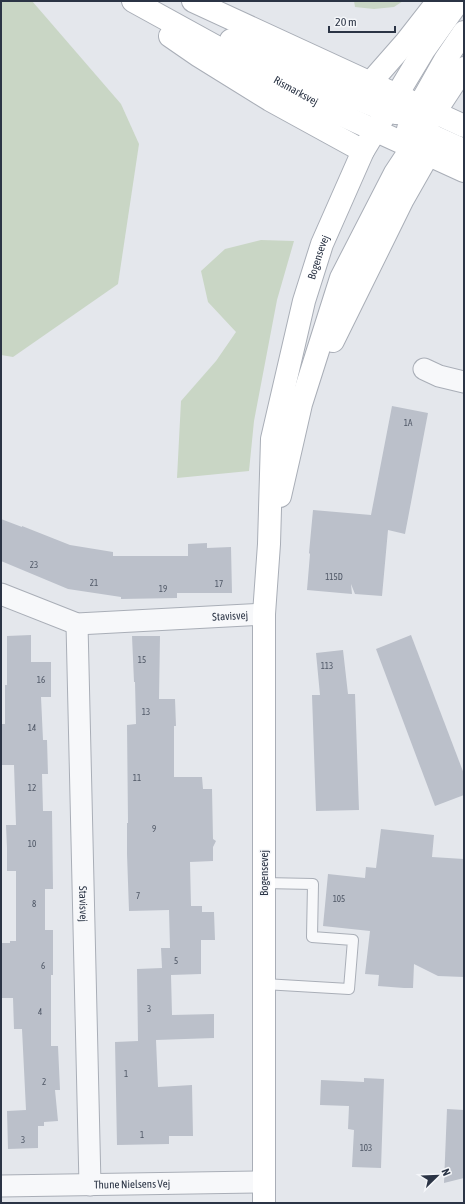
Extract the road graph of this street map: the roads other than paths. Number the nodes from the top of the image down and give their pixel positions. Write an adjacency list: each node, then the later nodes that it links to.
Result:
1 (120, 1): 14 (main road)
2 (133, 1): 10 (main road, Rismarksvej)
3 (148, 1): 10 (main road)
4 (193, 1): 9 (main road, Rismarksvej)
5 (438, 1): 9 (main road)
6 (459, 1): 10 (main road, Bogensevej)
7 (464, 32): 12 (main road)
8 (463, 76): 12 (main road)
9 (370, 83): 10 (main road, Rismarksvej)
10 (389, 119): 12 (main road, Rismarksvej); 12 (main road, Rismarksvej); 14 (main road, Bogensevej); 18 (main road)
11 (464, 126): 12 (main road, Rismarksvej)
12 (421, 128): 13 (main road); 15 (main road, Rismarksvej); 18 (main road)
13 (464, 150)
14 (363, 151): 19 (main road, Bogensevej)
15 (464, 171)
16 (424, 369): 17 (street)
17 (464, 382)
18 (301, 404): 19 (main road, Bogensevej)
19 (269, 544): 21 (main road, Bogensevej)
20 (1, 594): 22 (street, Stavisvej)
21 (264, 614): 22 (street, Stavisvej); 23 (main road, Bogensevej)
22 (77, 624): 26 (street, Stavisvej)
23 (264, 883): 24 (main road, Bogensevej); 24 (lane)
24 (264, 984): 25 (main road, Bogensevej)
25 (264, 1182): 26 (street, Thune Nielsens Vej); 28 (main road, Bogensevej)
26 (90, 1185): 27 (street, Thune Nielsens Vej)
27 (1, 1186)
28 (264, 1203)

